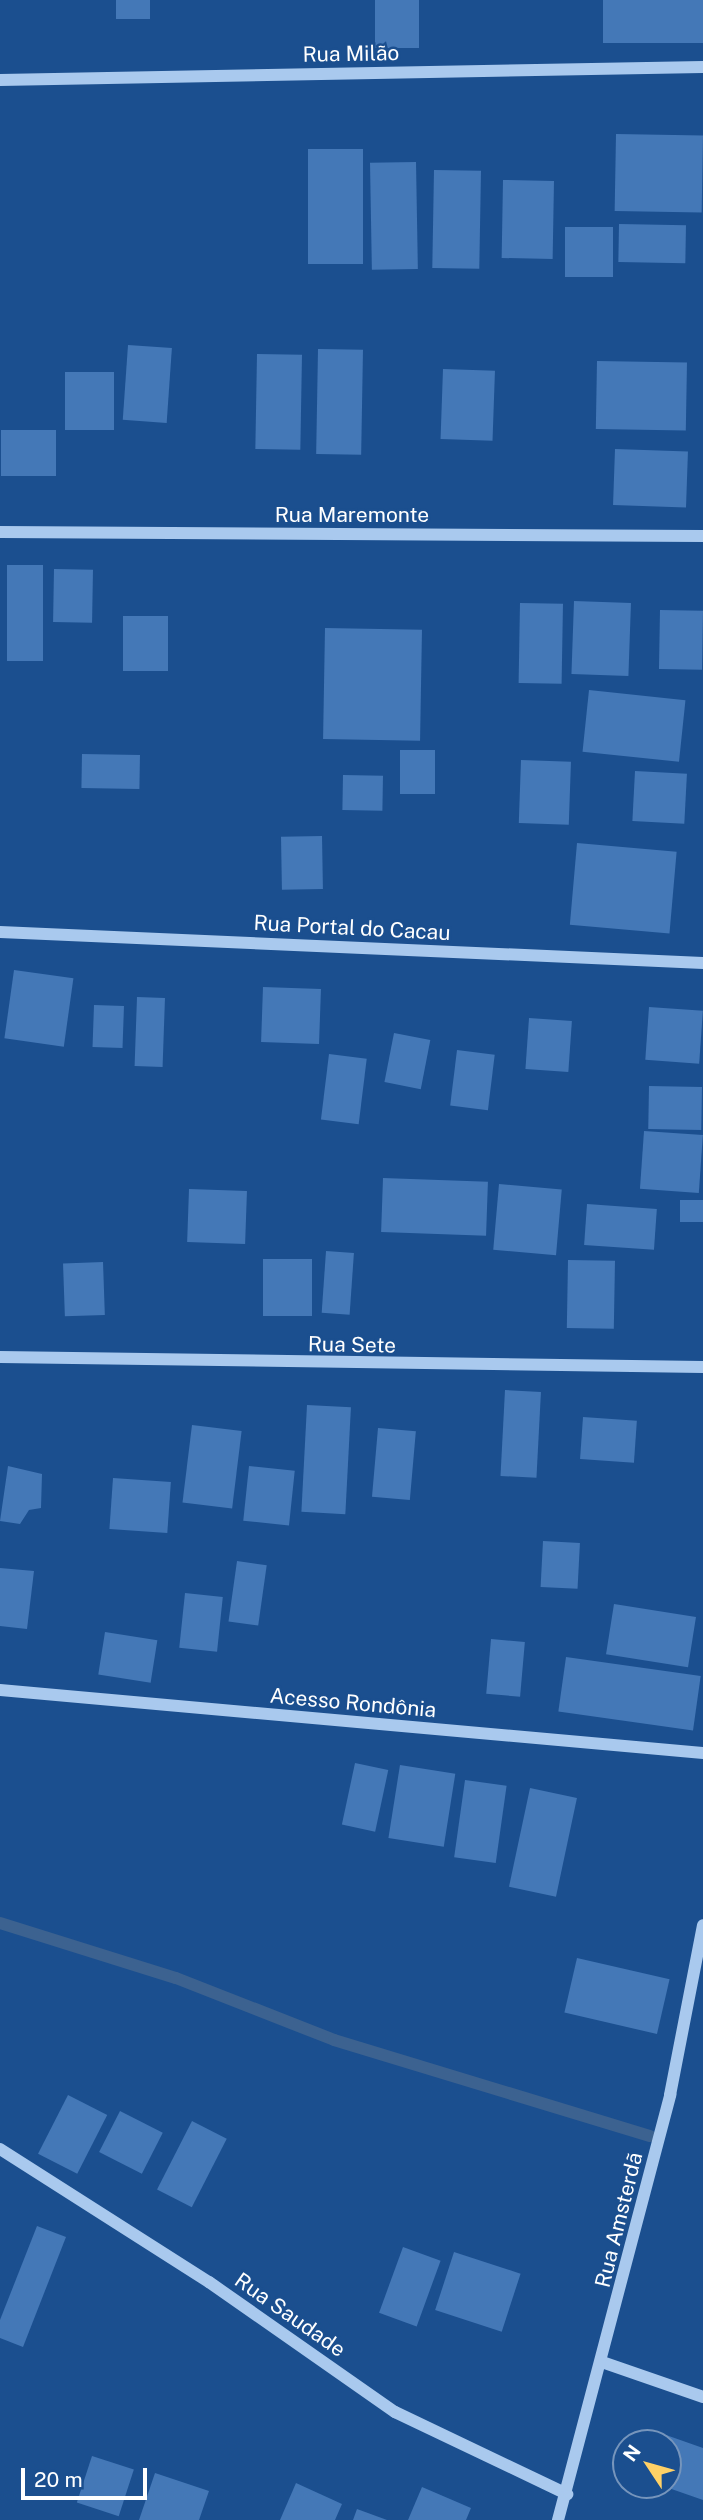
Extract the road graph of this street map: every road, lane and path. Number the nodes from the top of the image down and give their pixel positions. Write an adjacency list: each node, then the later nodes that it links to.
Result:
1 (703, 67): 2 (street, Rua Milão)
2 (0, 80)
3 (0, 532): 4 (street, Rua Maremonte)
4 (703, 536)
5 (0, 932): 6 (street, Rua Portal do Cacau)
6 (703, 963)
7 (0, 1357): 8 (street, Rua Sete)
8 (703, 1367)
9 (0, 1690): 10 (street, Acesso Rondônia)
10 (703, 1753)
11 (703, 1925): 13 (street, Rua Amsterdã)
12 (0, 2149): 15 (street, Rua Saudade)
13 (602, 2362): 14 (street); 15 (street, Rua Amsterdã)
14 (703, 2398)
15 (567, 2494): 16 (street, Rua Amsterdã)
16 (558, 2520)

